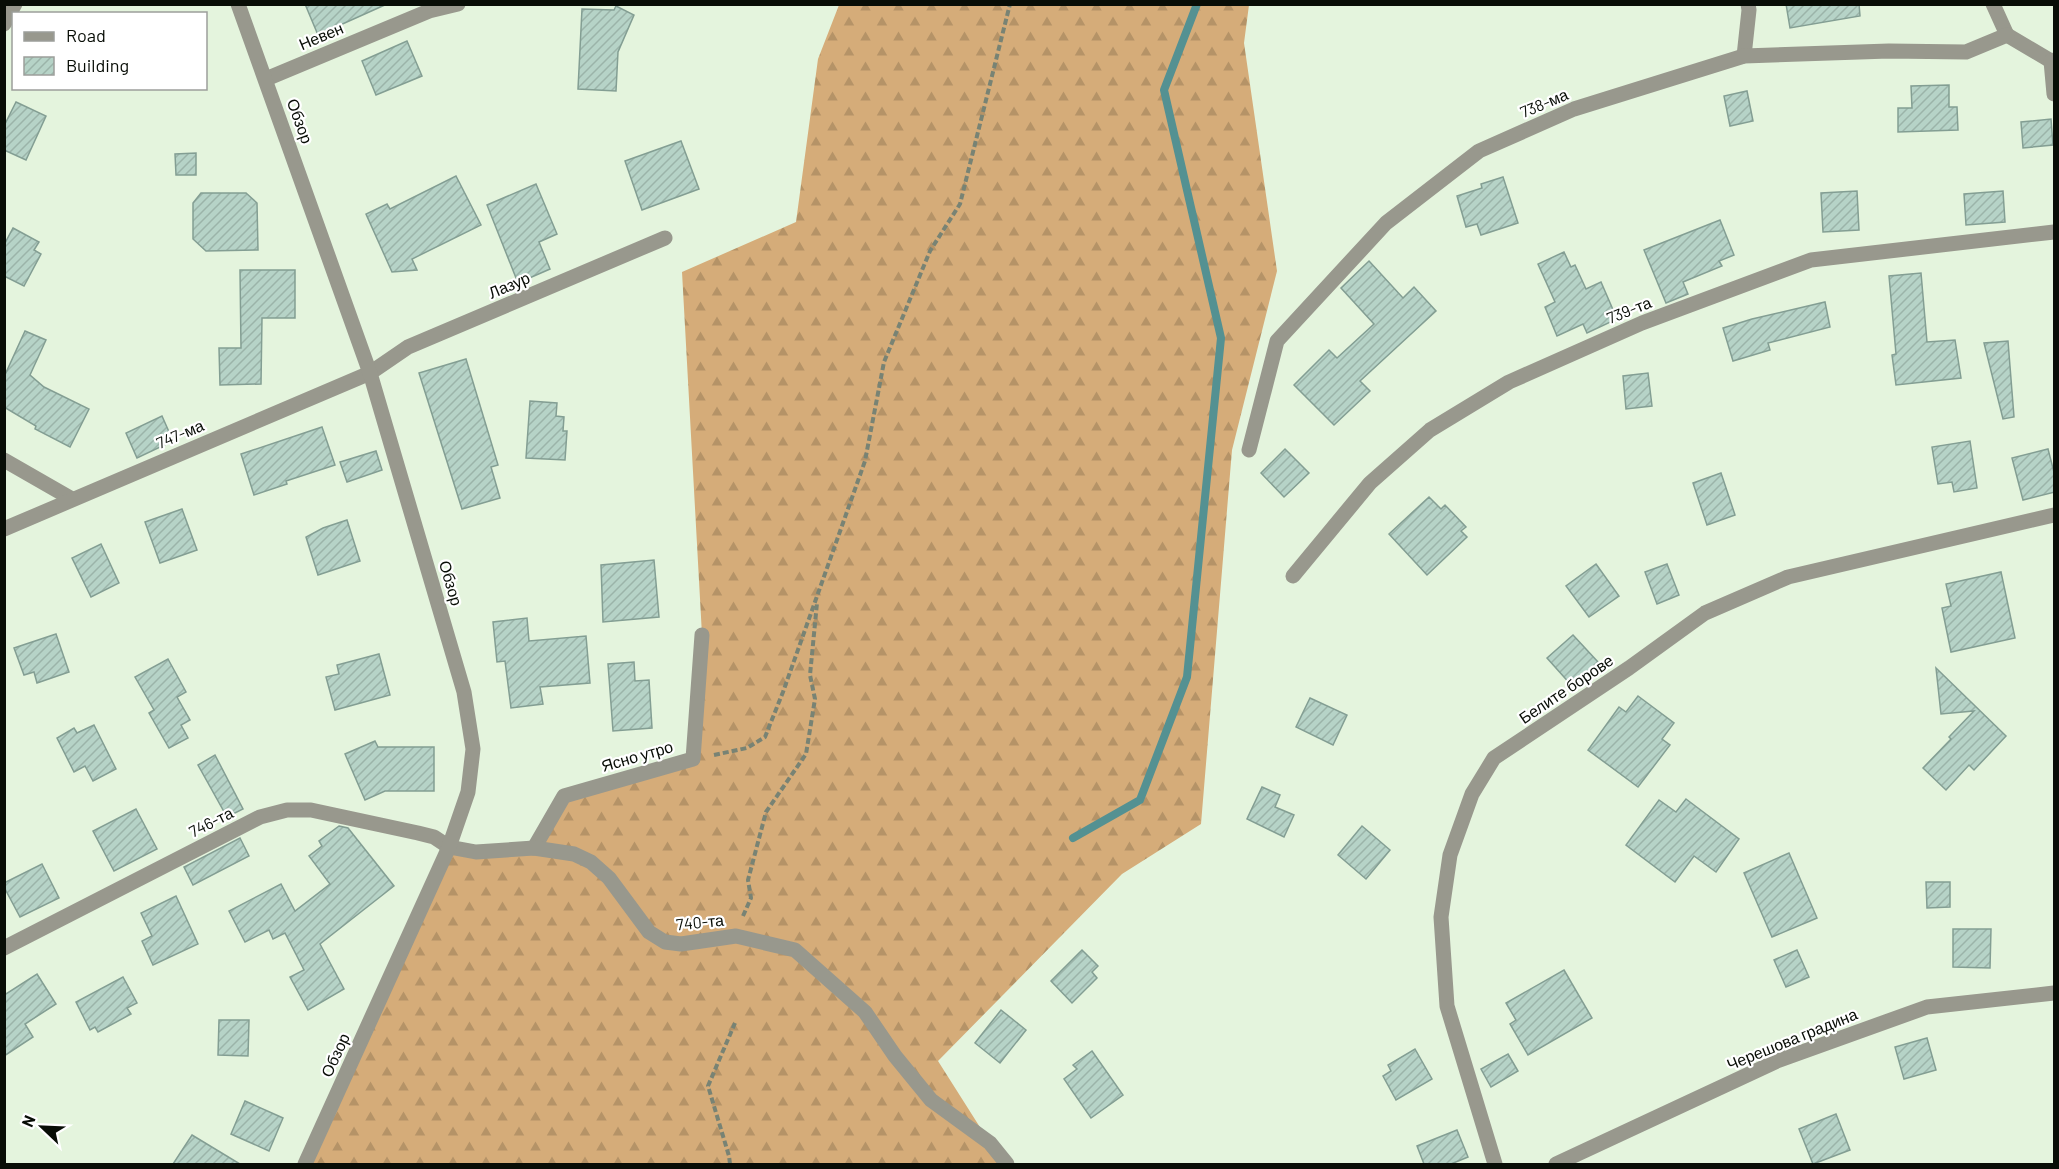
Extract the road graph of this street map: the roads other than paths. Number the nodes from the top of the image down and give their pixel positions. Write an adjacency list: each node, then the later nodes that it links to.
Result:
1 (15, 4): 6 (street)
2 (238, 4): 10 (street, Обзор)
3 (458, 4): 10 (street, Невен)
4 (1748, 4): 8 (street)
5 (1993, 4): 7 (street)
6 (4, 24)
7 (2007, 35): 8 (street, 738-ма); 9 (street)
8 (1744, 56): 15 (street, 738-ма)
9 (2053, 61): 11 (street)
10 (266, 79): 14 (street, Обзор)
11 (2055, 94)
12 (2055, 232): 20 (street, 739-та)
13 (665, 238): 14 (street, Лазур)
14 (370, 373): 17 (street, 747-ма); 22 (street, Обзор)
15 (1249, 450)
16 (4, 460): 17 (street)
17 (72, 499): 19 (street, 747-ма)
18 (2055, 515): 28 (street, Белите борове)
19 (4, 529)
20 (1293, 576)
21 (702, 635): 23 (street, Ясно утро)
22 (449, 847): 23 (street, 740-та); 24 (street, 746-та); 26 (street, Обзор)
23 (534, 848): 27 (street, 740-та)
24 (4, 948)
25 (2055, 993): 29 (street, Черешова градина)
26 (305, 1164)
27 (1007, 1164)
28 (1495, 1164)
29 (1556, 1164)

